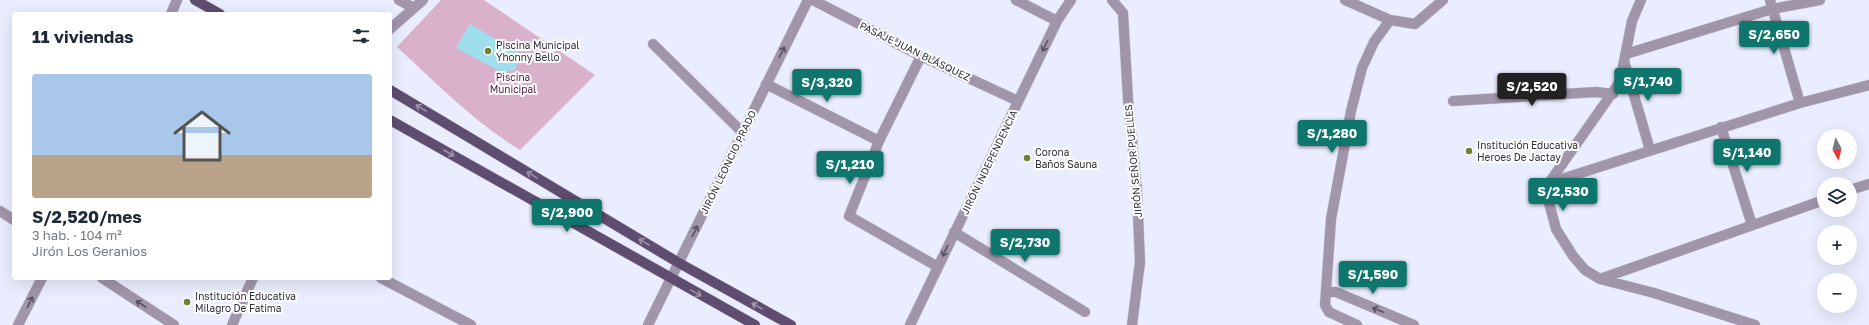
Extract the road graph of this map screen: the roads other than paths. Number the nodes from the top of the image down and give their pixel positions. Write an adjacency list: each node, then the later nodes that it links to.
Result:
1 (177, 0): 16 (street)
2 (195, 0): 17 (main road)
3 (399, 0): 15 (street)
4 (423, 0): 15 (street)
5 (808, 0): 24 (street, JIRÓN LEONCIO PRADO, one-way to 5)
6 (813, 0): 22 (street, PASAJE JUAN BLÁSQUEZ)
7 (1016, 0): 19 (street)
8 (1071, 0): 19 (street, JIRÓN INDEPENDENCIA)
9 (1112, 0): 62 (street, JIRÓN SEÑOR PUELLES)
10 (1345, 0): 18 (street)
11 (1443, 0): 18 (street)
12 (1642, 0): 23 (street)
13 (1820, 0): 14 (street)
14 (1771, 4): 23 (street); 30 (street)
15 (414, 8): 20 (street)
16 (171, 12)
17 (216, 12)
18 (1390, 20): 52 (street)
19 (1057, 21): 28 (street, JIRÓN INDEPENDENCIA, one-way to 28)
20 (392, 27)
21 (653, 44): 33 (street)
22 (921, 56): 28 (street, PASAJE JUAN BLÁSQUEZ); 34 (street)
23 (1625, 57): 27 (street); 35 (street)
24 (766, 84): 33 (street, JIRÓN LEONCIO PRADO); 34 (street)
25 (1869, 85): 30 (street)
26 (392, 91): 44 (main road, one-way to 26)
27 (1613, 94): 29 (street); 36 (street)
28 (1018, 101): 43 (street, JIRÓN INDEPENDENCIA)
29 (1453, 101)
30 (1800, 103): 32 (street)
31 (392, 121): 46 (main road, one-way to 46)
32 (1721, 127): 35 (street); 42 (street)
33 (742, 132): 44 (street, JIRÓN LEONCIO PRADO, one-way to 33)
34 (879, 141): 45 (street)
35 (1650, 150): 36 (street)
36 (1550, 183): 47 (street)
37 (1869, 184): 38 (street)
38 (1857, 188)
39 (1817, 202): 42 (street)
40 (0, 211): 41 (street)
41 (12, 219)
42 (1752, 225): 47 (street)
43 (954, 232): 45 (street, JIRÓN INDEPENDENCIA, one-way to 45); 53 (street)
44 (679, 263): 46 (street, JIRÓN LEONCIO PRADO); 60 (main road, one-way to 44)
45 (938, 267): 61 (street, JIRÓN INDEPENDENCIA)
46 (671, 279): 58 (street, JIRÓN LEONCIO PRADO); 59 (main road, one-way to 59)
47 (1600, 279): 65 (street)
48 (41, 280): 54 (street, one-way to 48)
49 (105, 280): 55 (street, one-way to 49)
50 (252, 280): 56 (street)
51 (385, 280): 57 (street)
52 (1326, 292): 63 (street); 64 (street, one-way to 52)
53 (1085, 312)
54 (18, 325)
55 (174, 325)
56 (232, 325)
57 (471, 325)
58 (648, 325)
59 (755, 325)
60 (791, 325)
61 (910, 325)
62 (1132, 325)
63 (1357, 325)
64 (1414, 325)
65 (1755, 325)

